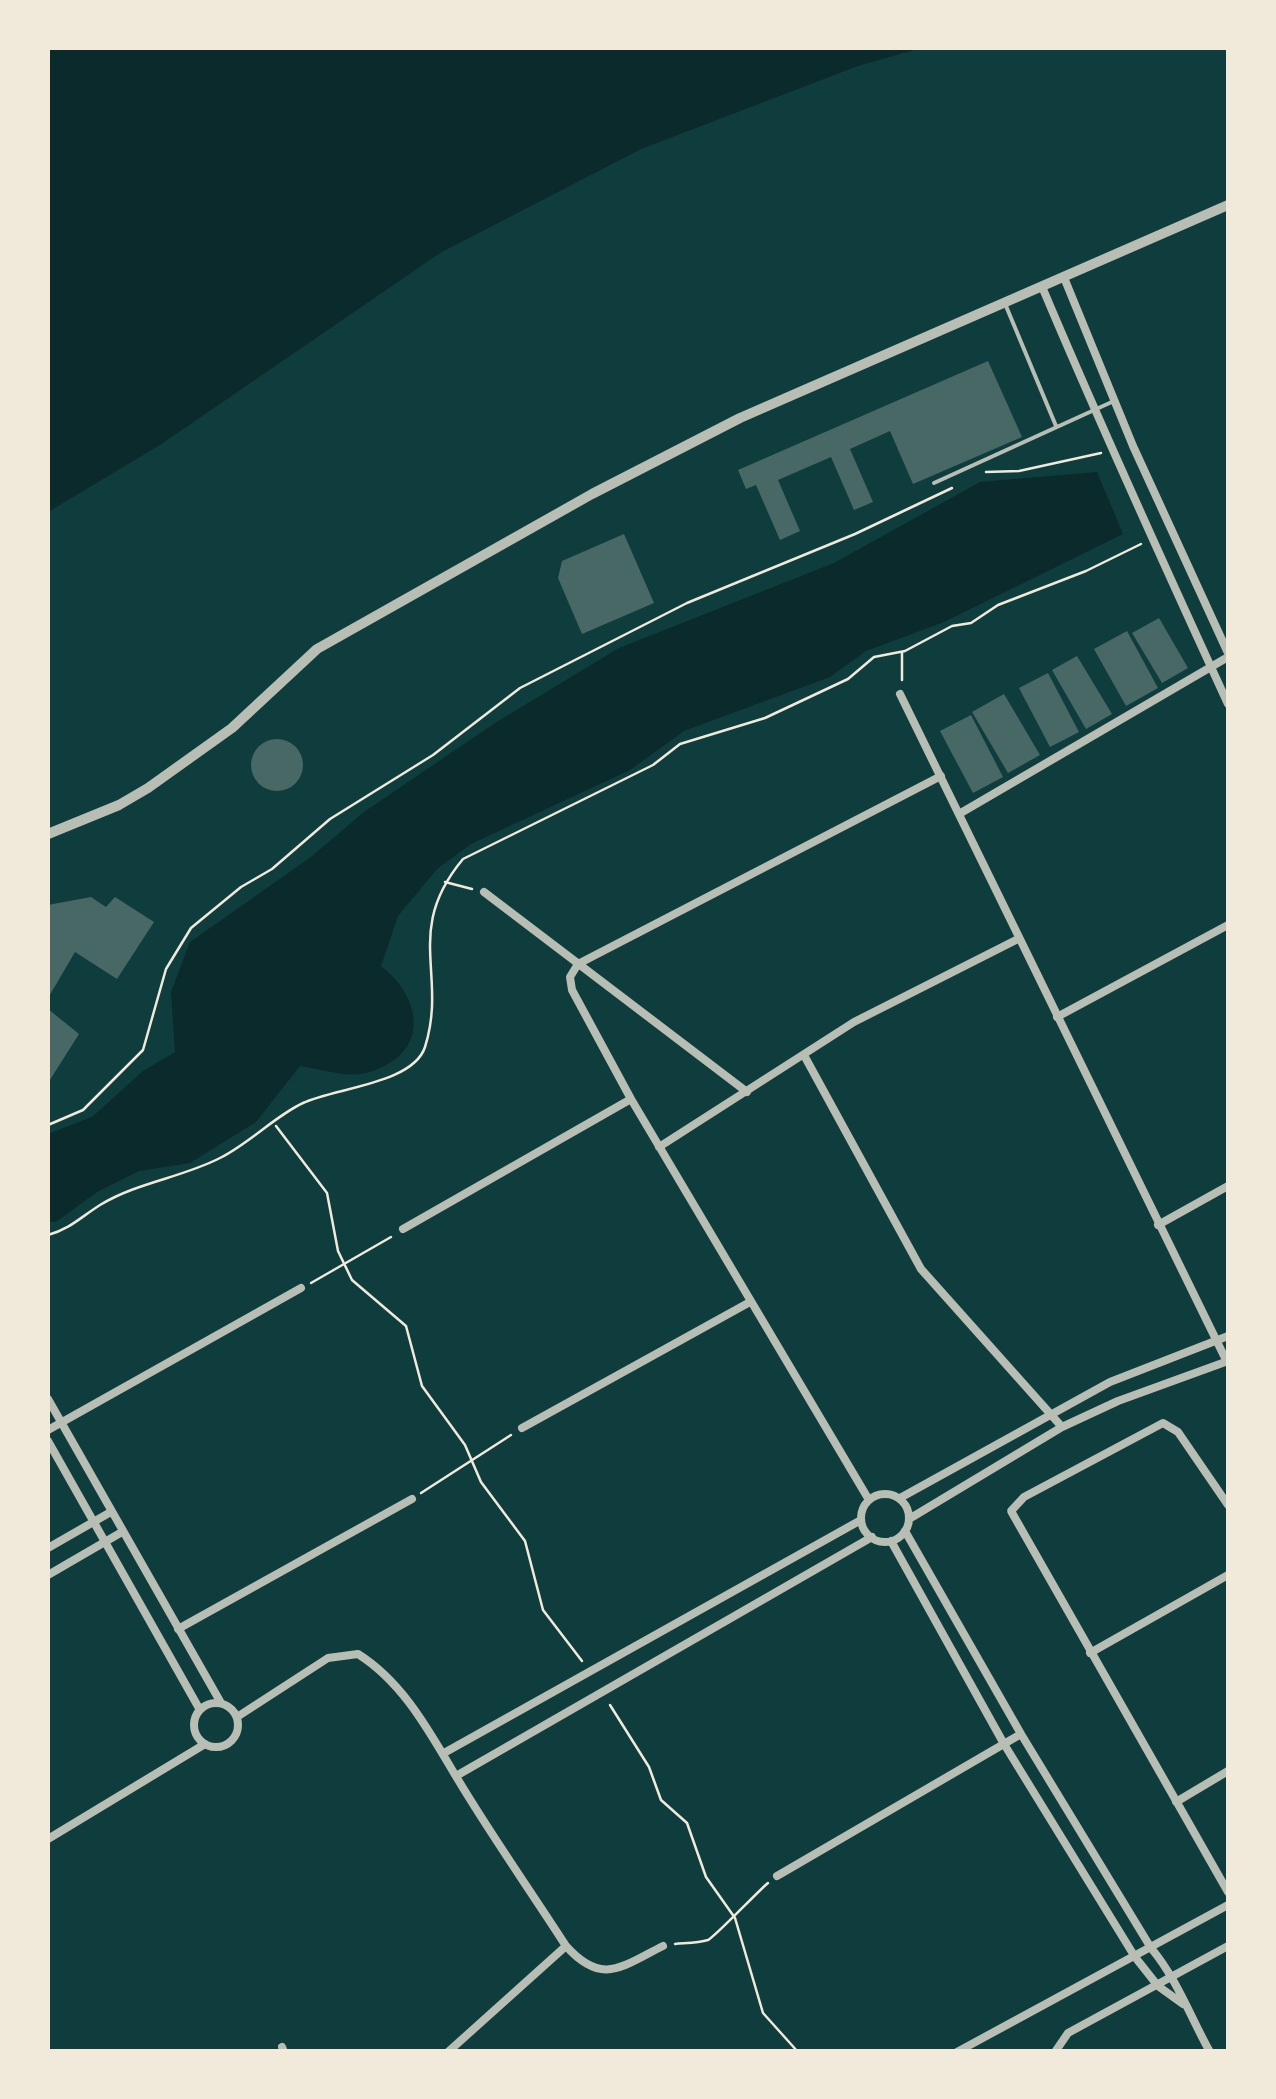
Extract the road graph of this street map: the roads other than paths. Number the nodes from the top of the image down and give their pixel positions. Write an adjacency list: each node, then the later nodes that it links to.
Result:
1 (1228, 206): 2 (street)
2 (1065, 280): 3 (street); 5 (street)
3 (1044, 289): 4 (street); 6 (street)
4 (1006, 304): 7 (lane); 15 (street)
5 (1114, 401): 6 (lane); 9 (street)
6 (1094, 410): 7 (lane); 10 (street)
7 (1056, 426): 8 (lane)
8 (934, 483)
9 (1228, 655): 10 (street)
10 (1210, 665): 12 (street); 14 (street)
11 (900, 694): 13 (street)
12 (1228, 704)
13 (941, 776): 14 (street); 19 (street)
14 (960, 814): 18 (street)
15 (48, 834)
16 (484, 892): 19 (street)
17 (1228, 925): 20 (street)
18 (1018, 939): 20 (street); 21 (street)
19 (578, 964): 22 (street); 23 (street)
20 (1057, 1017): 26 (street)
21 (805, 1056): 22 (street); 34 (street)
22 (747, 1092): 24 (street)
23 (631, 1099): 24 (street); 27 (street)
24 (659, 1147): 29 (street)
25 (1228, 1186): 26 (street)
26 (1158, 1225): 31 (street)
27 (403, 1229)
28 (301, 1288): 35 (street)
29 (750, 1302): 37 (street); 42 (street)
30 (1228, 1336): 31 (street)
31 (1215, 1340): 32 (street); 34 (street)
32 (1228, 1362): 36 (street)
33 (48, 1398): 35 (street)
34 (1048, 1413): 36 (street); 40 (street)
35 (61, 1421): 38 (street); 44 (street)
36 (1062, 1427): 45 (street)
37 (522, 1428)
38 (48, 1430)
39 (48, 1442): 47 (street)
40 (900, 1498): 42 (street); 45 (street)
41 (412, 1499): 56 (street)
42 (869, 1500): 46 (street)
43 (1228, 1505): 57 (street)
44 (110, 1513): 47 (street); 49 (street)
45 (910, 1519): 48 (street)
46 (862, 1520): 50 (street); 64 (street)
47 (91, 1523): 52 (street); 53 (street)
48 (906, 1531): 51 (street); 61 (street)
49 (122, 1532): 52 (street); 56 (street)
50 (872, 1537): 51 (street); 66 (street)
51 (890, 1541): 63 (street)
52 (103, 1543): 54 (street); 59 (street)
53 (48, 1548)
54 (48, 1575)
55 (1228, 1575): 57 (street)
56 (178, 1629): 58 (street)
57 (1090, 1654): 67 (street)
58 (221, 1703): 59 (street); 60 (street)
59 (200, 1710): 62 (street)
60 (236, 1717): 62 (street); 64 (street)
61 (1021, 1734): 63 (street); 75 (street)
62 (204, 1744): 68 (street)
63 (1004, 1744): 69 (street); 76 (street)
64 (444, 1753): 66 (street)
65 (1228, 1772): 67 (street)
66 (456, 1776): 72 (street)
67 (1176, 1802): 70 (street)
68 (48, 1839)
69 (777, 1876)
70 (1228, 1892)
71 (1228, 1906): 75 (street)
72 (566, 1946): 73 (street); 80 (street)
73 (663, 1946)
74 (1228, 1946): 77 (street)
75 (1151, 1948): 76 (street); 77 (street)
76 (1135, 1957): 78 (street); 81 (street)
77 (1174, 1976): 78 (street); 79 (street)
78 (1158, 1986): 79 (street); 82 (street)
79 (1184, 2006): 83 (street)
80 (448, 2052)
81 (957, 2052)
82 (1055, 2052)
83 (1210, 2052)

